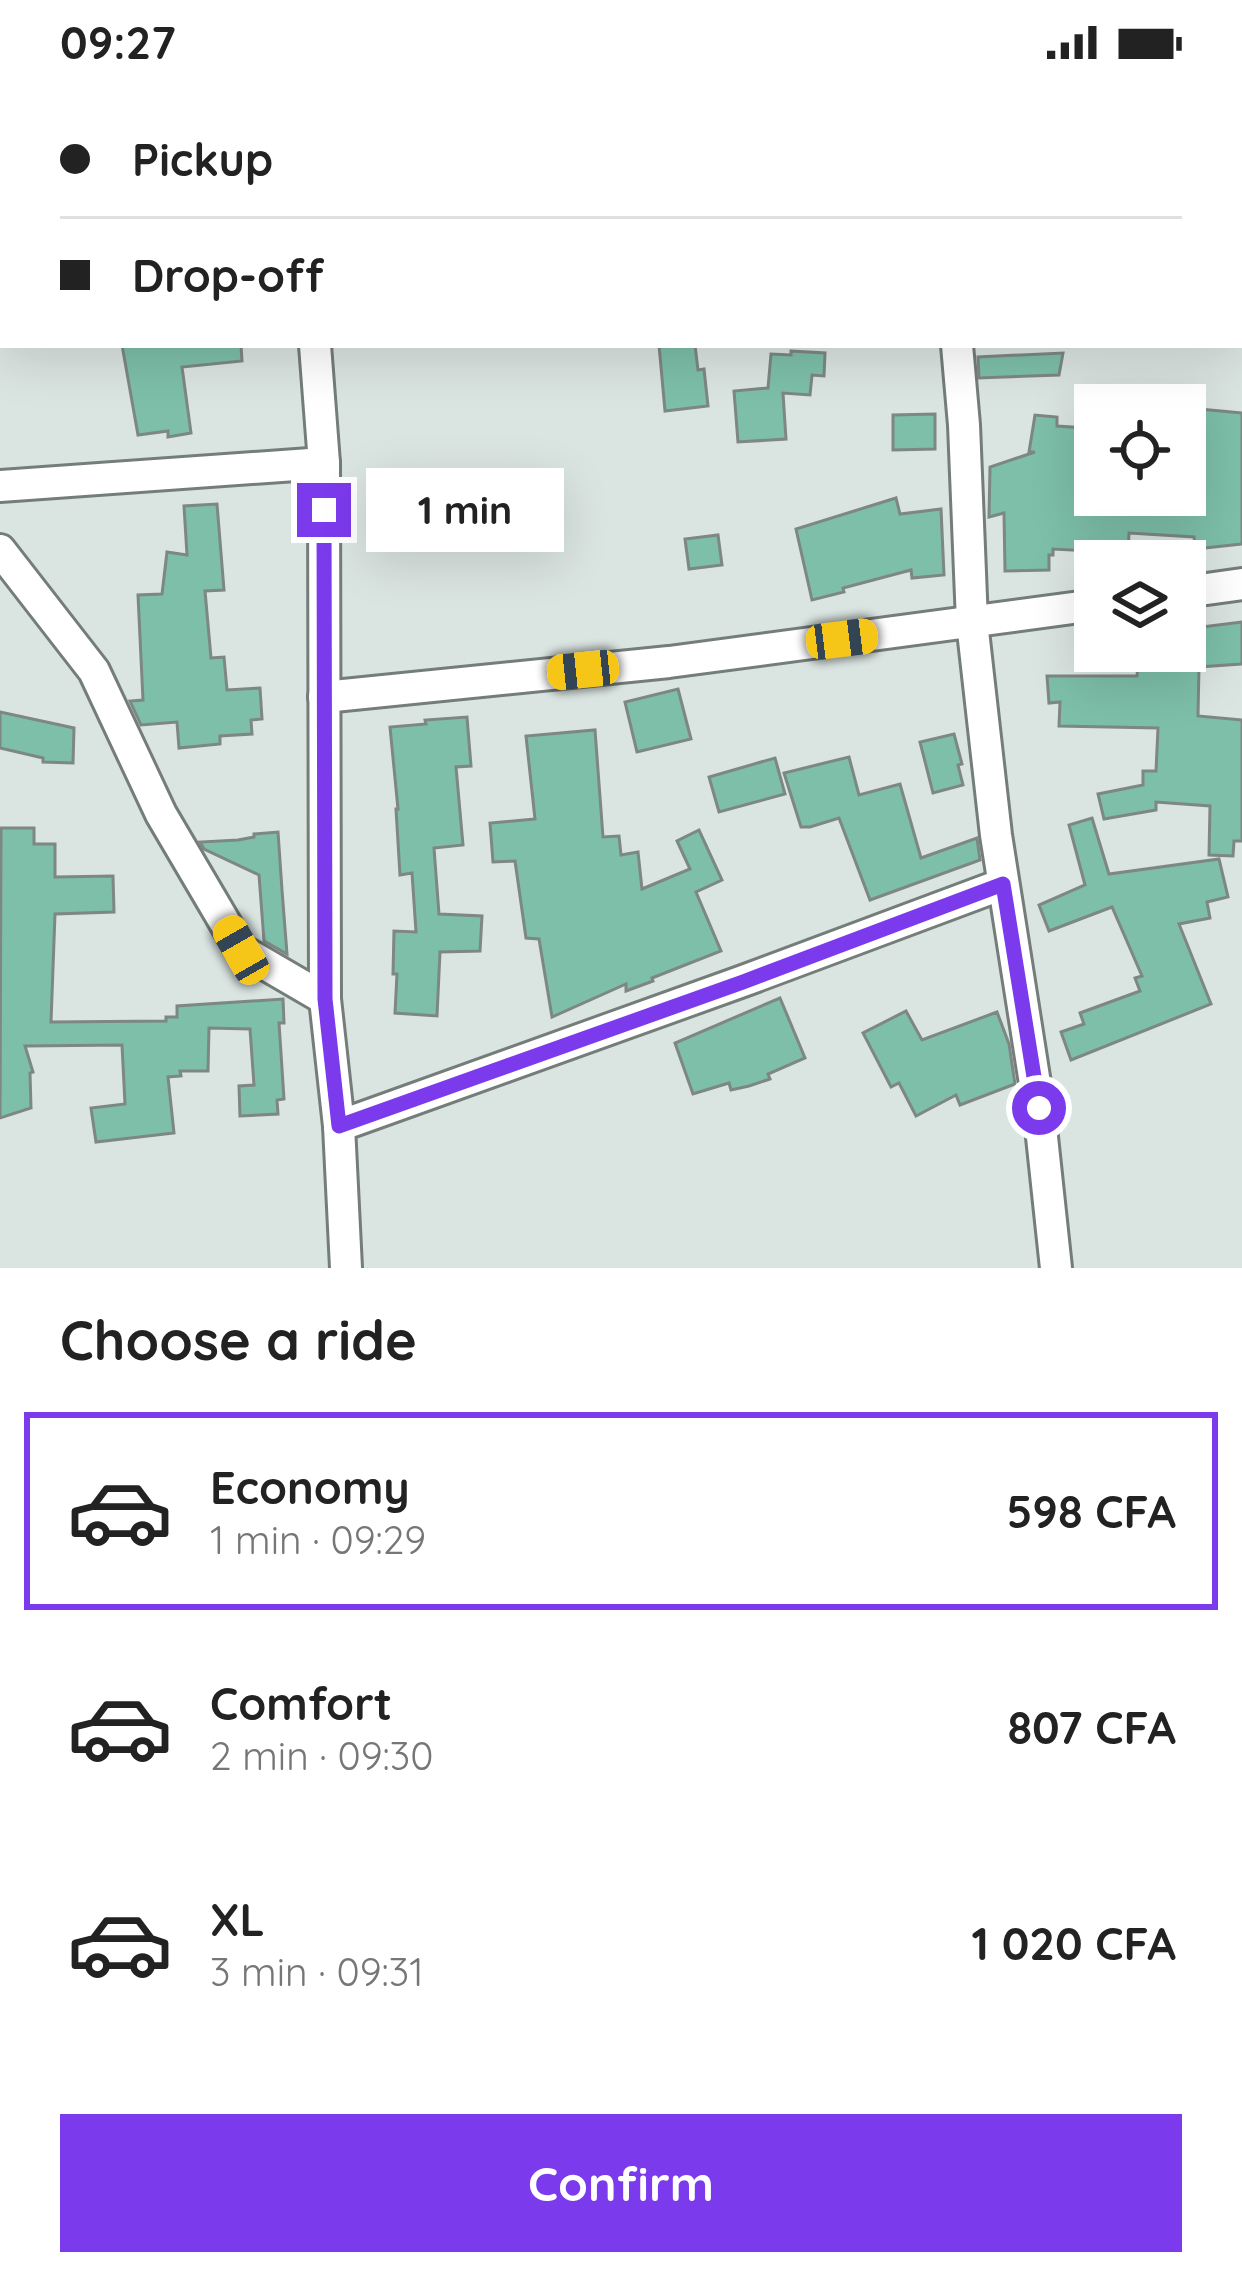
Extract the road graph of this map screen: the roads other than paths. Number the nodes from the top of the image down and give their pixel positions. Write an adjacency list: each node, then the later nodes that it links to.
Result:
1 (315, 348): 3 (street)
2 (956, 348): 9 (street)
3 (324, 463): 4 (street); 10 (street)
4 (0, 486)
5 (0, 550): 12 (street)
6 (1242, 584): 7 (street)
7 (1206, 589)
8 (1074, 608): 9 (street)
9 (972, 622): 10 (street); 11 (street)
10 (324, 698): 12 (street)
11 (1003, 884): 13 (street); 15 (street)
12 (325, 999): 13 (street)
13 (339, 1126): 14 (street)
14 (346, 1268)
15 (1056, 1268)

